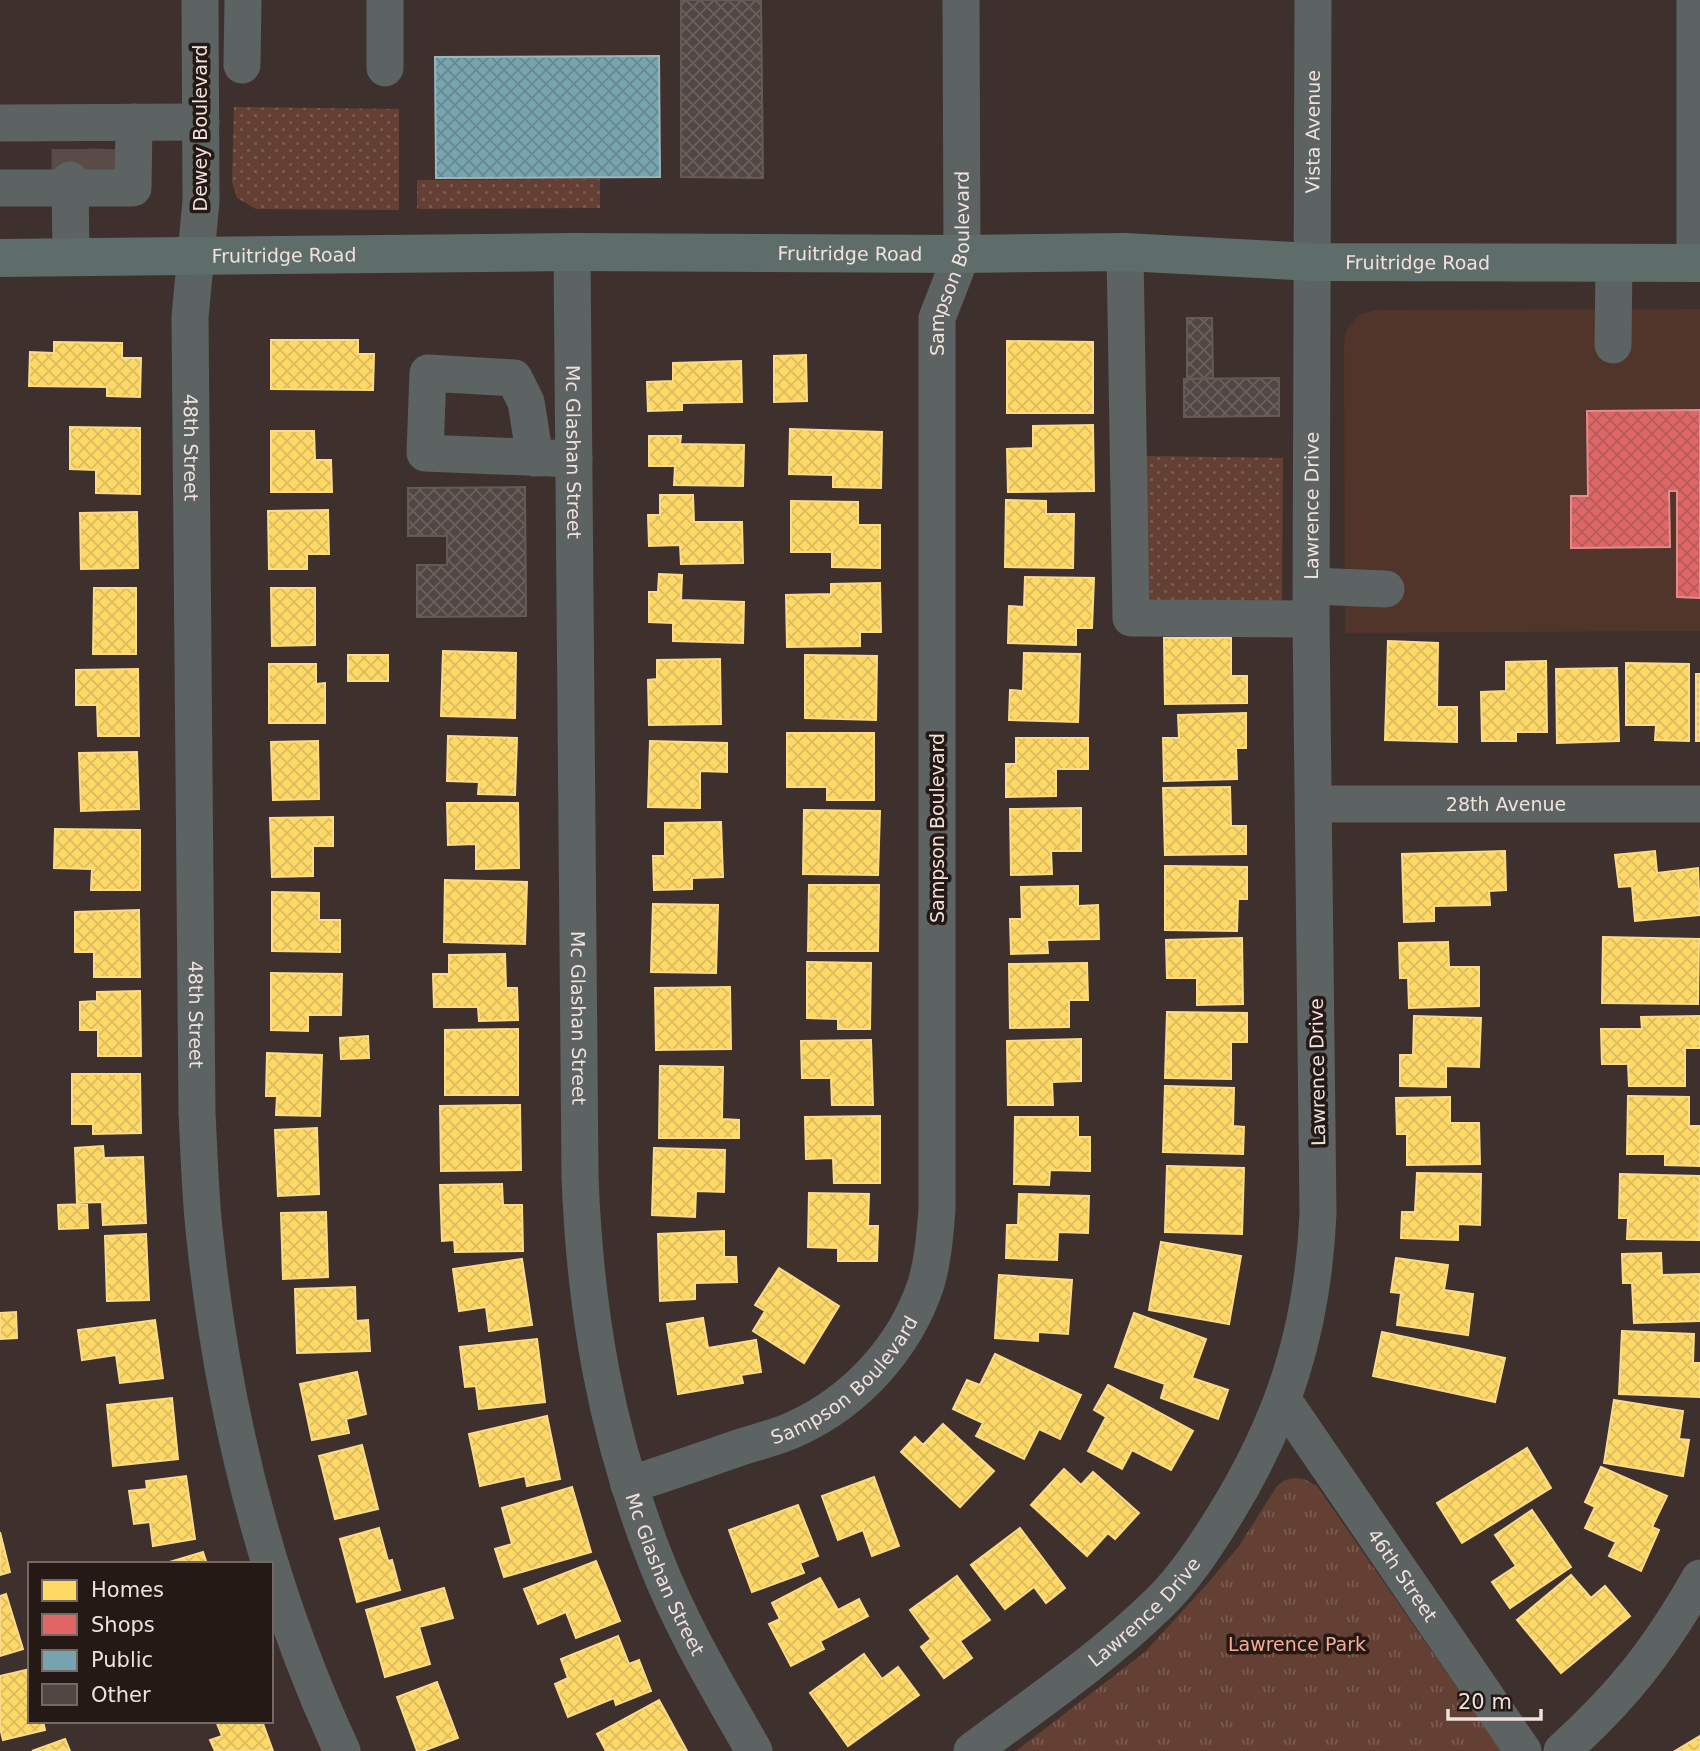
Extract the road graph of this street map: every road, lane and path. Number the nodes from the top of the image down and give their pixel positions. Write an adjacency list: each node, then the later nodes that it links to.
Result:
1 (200, 0): 9 (street, Dewey Boulevard)
2 (243, 0): 7 (street)
3 (386, 0): 8 (street)
4 (961, 0): 15 (street, Sampson Boulevard)
5 (1312, 0): 19 (street, Vista Avenue)
6 (1695, 0): 21 (street)
7 (242, 65)
8 (385, 68)
9 (201, 122): 11 (street); 16 (street, Dewey Boulevard)
10 (0, 123): 11 (street)
11 (79, 157): 12 (street); 17 (street)
12 (0, 188)
13 (572, 252): 15 (main road, Fruitridge Road); 16 (main road, Fruitridge Road); 24 (street, Mc Glashan Street)
14 (1125, 252): 15 (main road, Fruitridge Road); 19 (main road, Fruitridge Road); 26 (street)
15 (962, 254): 30 (street, Sampson Boulevard)
16 (196, 256): 17 (main road, Fruitridge Road); 31 (street, 48th Street)
17 (71, 257): 18 (main road, Fruitridge Road)
18 (0, 258)
19 (1313, 262): 20 (main road, Fruitridge Road); 26 (street, Lawrence Drive)
20 (1614, 263): 21 (main road, Fruitridge Road); 22 (street)
21 (1697, 263)
22 (1613, 345)
23 (535, 458): 24 (street)
24 (574, 459): 30 (street, Mc Glashan Street)
25 (1386, 589): 26 (street)
26 (1312, 603): 27 (street, Lawrence Drive)
27 (1314, 804): 28 (street, 28th Avenue); 29 (street, Lawrence Drive)
28 (1700, 804)
29 (1283, 1400): 36 (street, Lawrence Drive); 37 (street, 46th Street)
30 (629, 1485): 35 (street, Mc Glashan Street)
31 (271, 1562)
32 (273, 1569): 34 (street, 48th Street)
33 (1700, 1578): 38 (street)
34 (342, 1751)
35 (754, 1751)
36 (972, 1751)
37 (1523, 1751)
38 (1562, 1751)

